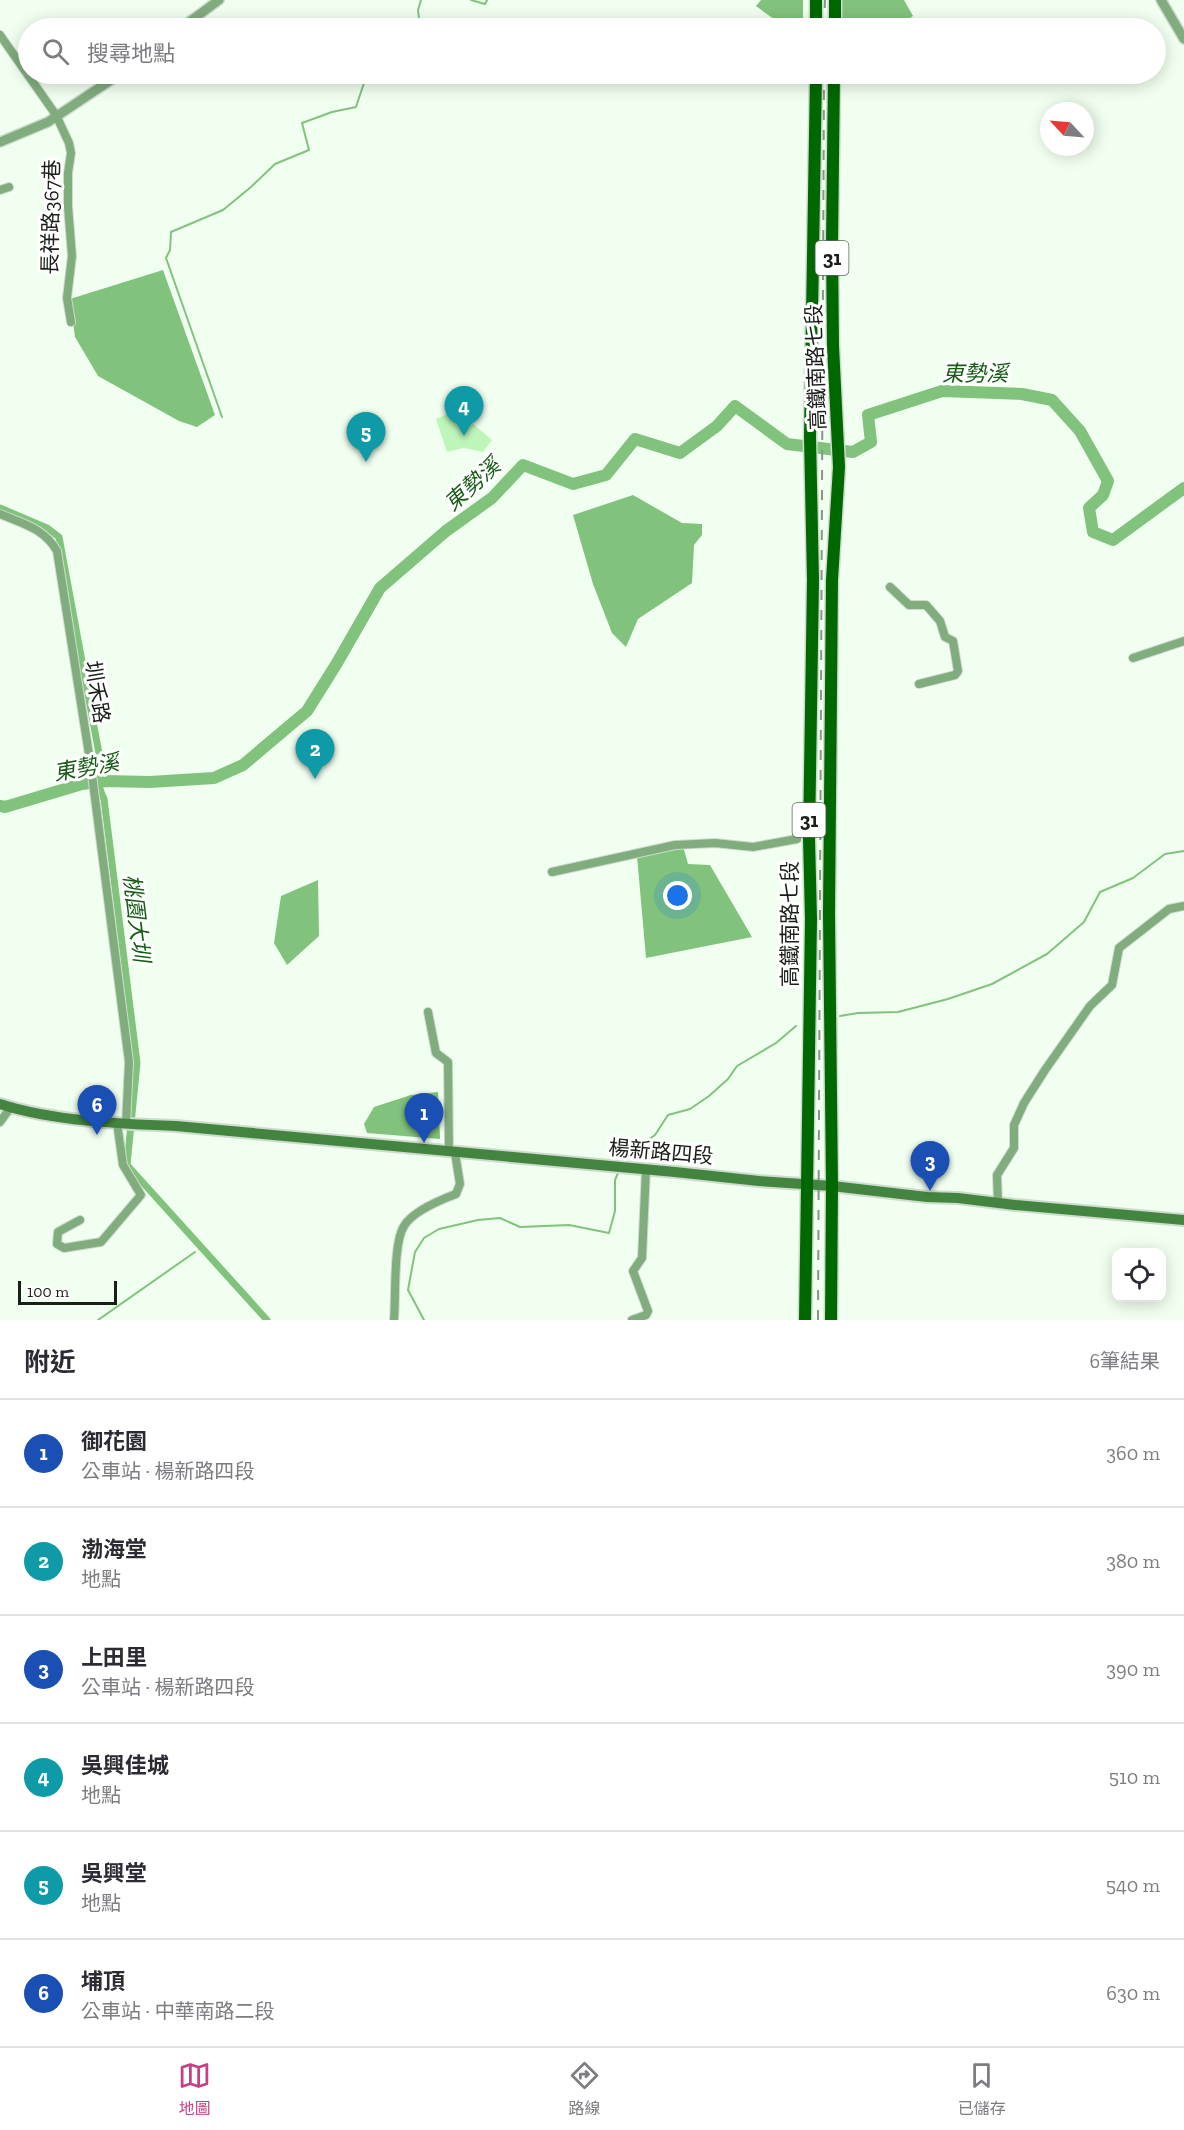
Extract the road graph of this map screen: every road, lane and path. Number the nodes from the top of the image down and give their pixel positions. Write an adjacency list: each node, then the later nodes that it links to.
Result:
1 (219, 0): 5 (street)
2 (816, 0): 6 (main road)
3 (835, 0): 7 (main road)
4 (1161, 0): 9 (street)
5 (195, 18)
6 (816, 18)
7 (835, 18)
8 (0, 35): 10 (street, 長祥路367巷)
9 (1184, 39)
10 (18, 61)
11 (34, 84): 15 (street, 長祥路367巷)
12 (104, 84): 15 (street)
13 (816, 84): 34 (main road, 高鐵南路七段 / 31)
14 (834, 84): 35 (main road, 高鐵南路七段 / 31)
15 (56, 115): 16 (street); 19 (street, 長祥路367巷)
16 (0, 141)
17 (9, 187): 18 (street)
18 (0, 190)
19 (70, 322)
20 (0, 513): 31 (street, 圳禾路)
21 (890, 587): 24 (street)
22 (1184, 641): 23 (street)
23 (1133, 658)
24 (919, 684)
25 (797, 839): 26 (street)
26 (552, 872)
27 (1184, 906): 36 (street)
28 (428, 1012): 32 (street)
29 (5, 1105): 30 (street); 31 (main road, 楊新路四段)
30 (0, 1122)
31 (125, 1124): 32 (main road, 楊新路四段); 37 (street, 圳禾路)
32 (452, 1152): 33 (main road, 楊新路四段); 39 (street)
33 (646, 1169): 34 (main road, 楊新路四段); 40 (street)
34 (806, 1184): 35 (main road, 楊新路四段); 41 (main road, 高鐵南路七段 / 31)
35 (832, 1186): 36 (main road, 楊新路四段); 42 (main road, 高鐵南路七段 / 31)
36 (998, 1203): 38 (main road, 楊新路四段)
37 (80, 1220)
38 (1184, 1220)
39 (394, 1320)
40 (632, 1320)
41 (805, 1320)
42 (831, 1320)

